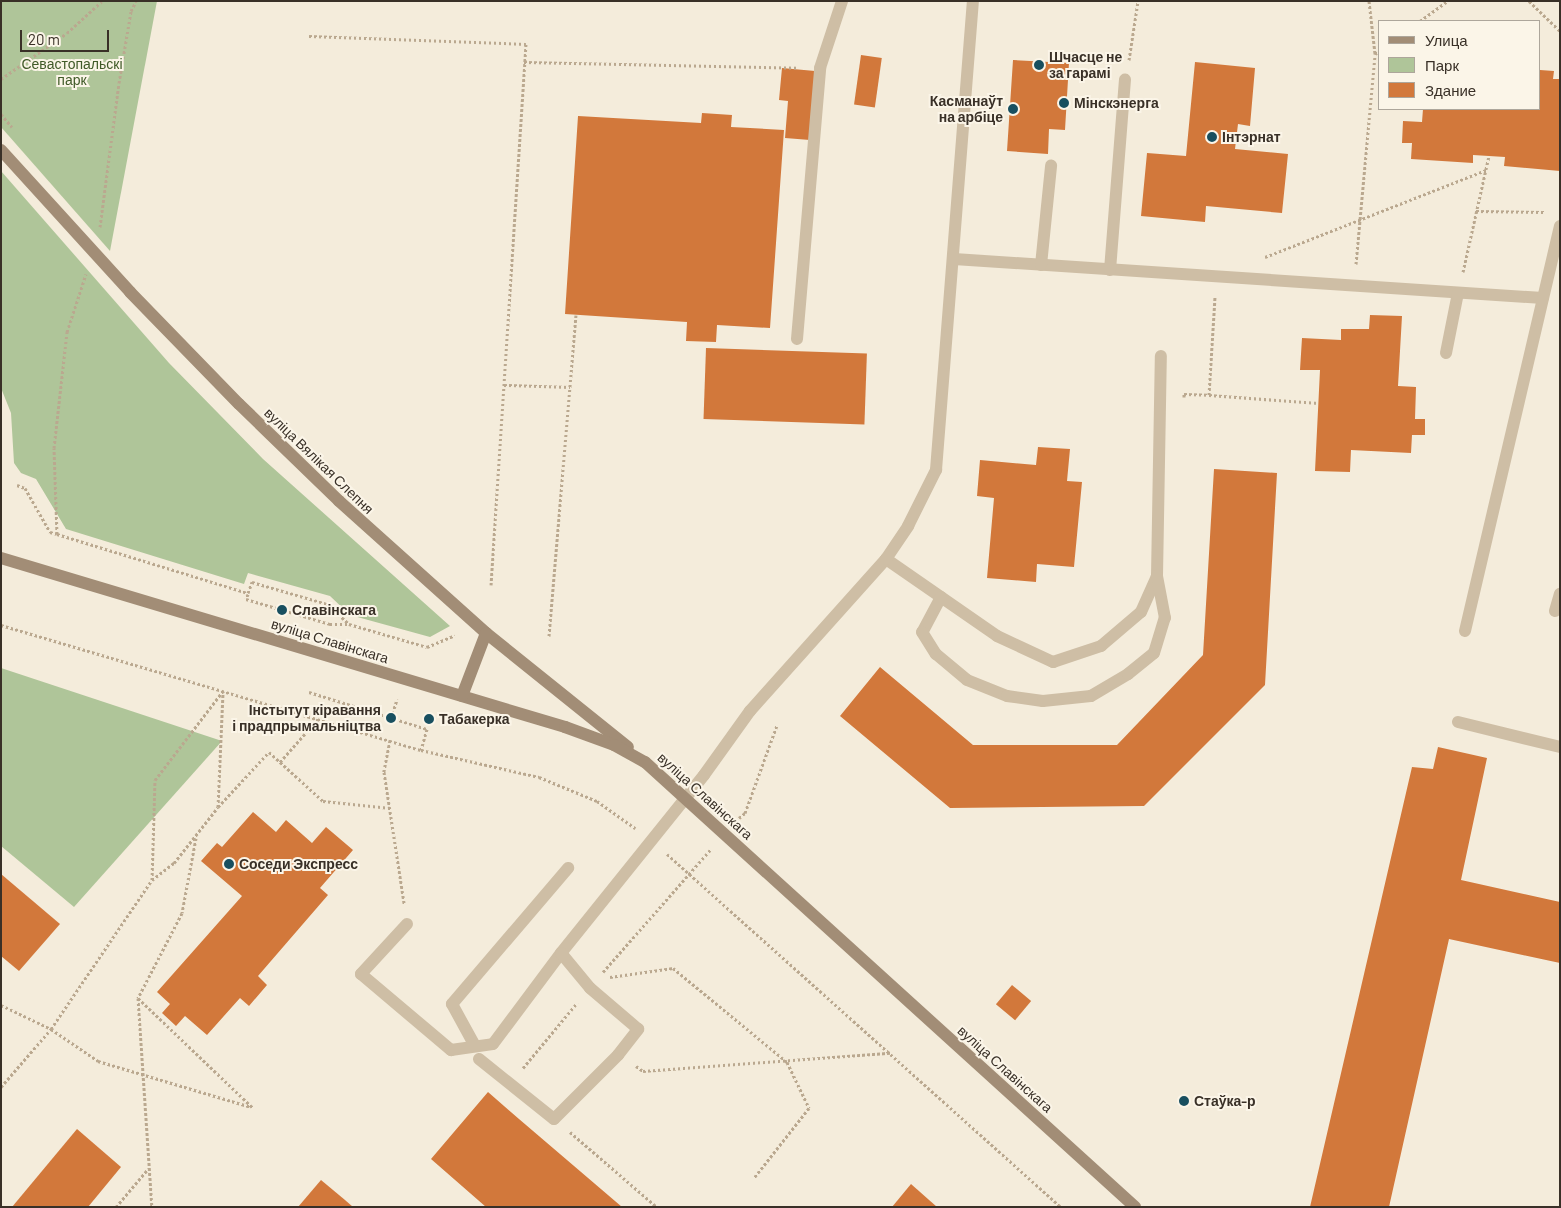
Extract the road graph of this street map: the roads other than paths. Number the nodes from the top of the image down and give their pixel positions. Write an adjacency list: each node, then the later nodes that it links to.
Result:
1 (842, 1): 12 (lane)
2 (971, 3): 7 (lane)
3 (1125, 80): 9 (lane)
4 (1, 150): 22 (street, вуліца Вялікая Слепня)
5 (1051, 166): 8 (lane)
6 (1560, 226): 11 (lane)
7 (954, 259): 8 (lane); 16 (lane)
8 (1041, 265): 9 (lane)
9 (1110, 270): 10 (lane)
10 (1458, 293): 11 (lane); 13 (lane)
11 (1543, 298): 21 (lane)
12 (797, 339)
13 (1446, 353)
14 (1161, 356): 17 (lane)
15 (1, 558): 23 (street, вуліца Славінскага)
16 (886, 559): 19 (lane); 27 (lane)
17 (1156, 576): 19 (lane); 19 (lane)
18 (1560, 594): 20 (lane)
19 (941, 597)
20 (1555, 611)
21 (1465, 630)
22 (486, 634): 23 (street); 26 (street, вуліца Вялікая Слепня)
23 (462, 696): 26 (street, вуліца Славінскага)
24 (1458, 722): 25 (lane)
25 (1560, 747)
26 (645, 762): 27 (street, вуліца Славінскага)
27 (687, 797): 30 (lane); 33 (street, вуліца Славінскага)
28 (568, 868): 31 (lane)
29 (407, 924): 31 (lane)
30 (561, 953): 31 (lane); 32 (lane)
31 (475, 1046)
32 (479, 1059)
33 (1135, 1207)

